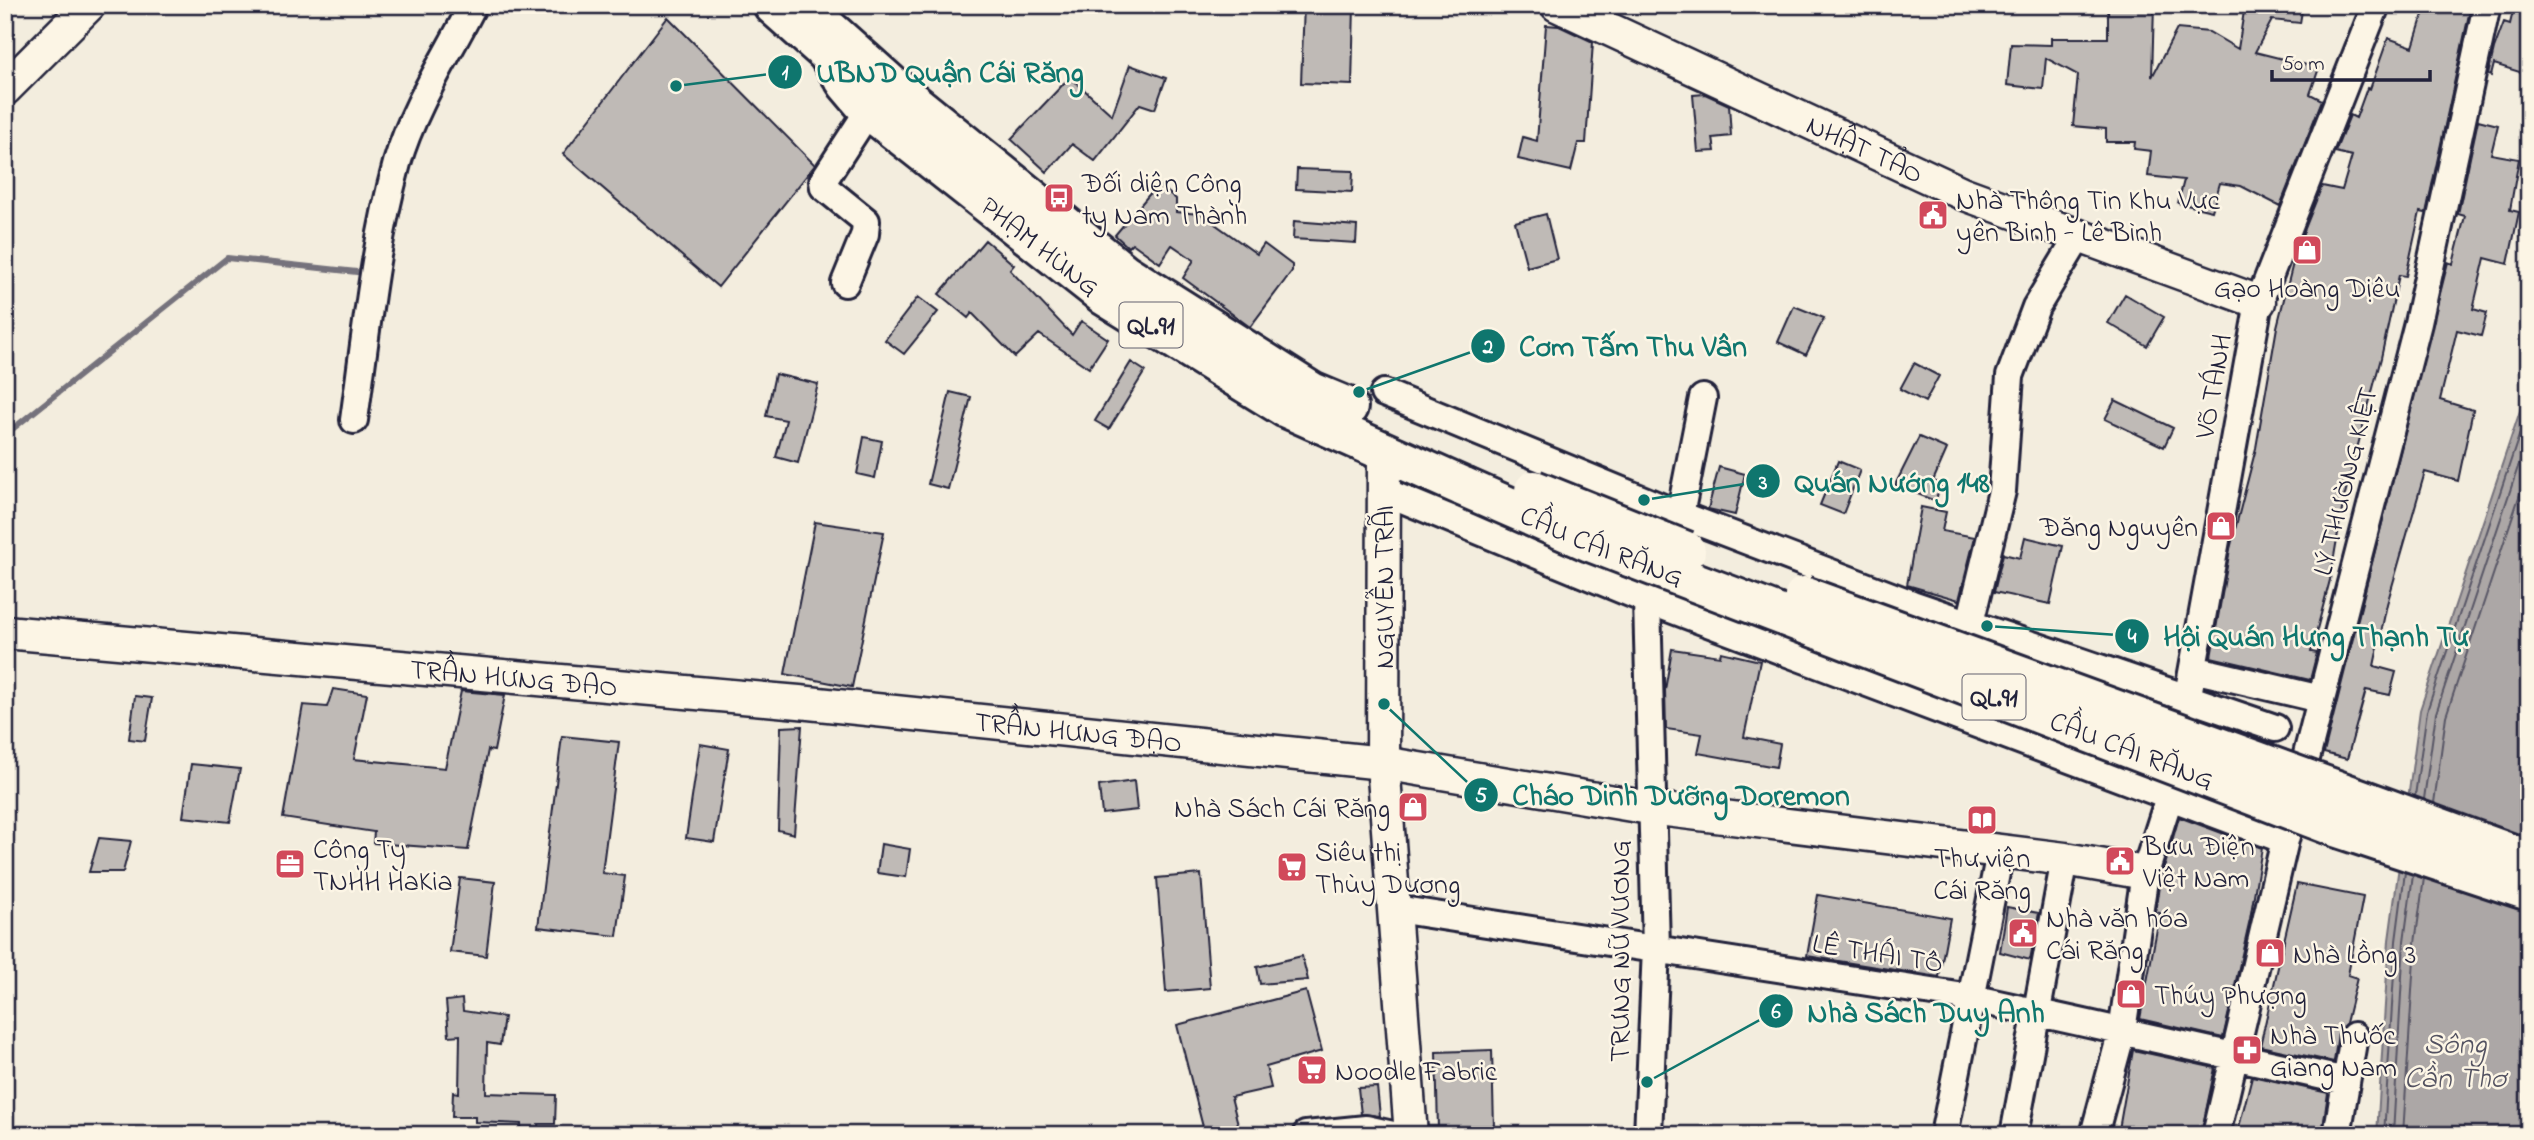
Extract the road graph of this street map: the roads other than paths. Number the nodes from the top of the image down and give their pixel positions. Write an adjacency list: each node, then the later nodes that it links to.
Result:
1 (89, 5): 8 (street)
2 (473, 5): 15 (street)
3 (773, 5): 9 (highway, PHẠM HÙNG / QL.91)
4 (802, 5): 9 (highway, PHẠM HÙNG / QL.91)
5 (1557, 5): 10 (street, NHẬT TẢO)
6 (2376, 5): 12 (street, VÕ TÁNH)
7 (2487, 5): 25 (street, LÝ THƯỜNG KIỆT)
8 (5, 89)
9 (879, 97): 11 (street); 16 (highway, PHẠM HÙNG / QL.91); 17 (highway, PHẠM HÙNG / QL.91)
10 (2079, 236): 12 (street, NHẬT TẢO); 21 (street)
11 (845, 283)
12 (2259, 302): 23 (street, VÕ TÁNH)
13 (1384, 393): 19 (street)
14 (1703, 398): 19 (street)
15 (354, 420)
16 (1384, 451): 17 (highway, PHẠM HÙNG / QL.91); 18 (street, NGUYỄN TRÃI)
17 (1469, 475): 33 (highway, CẦU CÁI RĂNG / QL.91, bridge); 35 (highway, CẦU CÁI RĂNG / QL.91, bridge)
18 (1383, 491): 20 (street); 27 (street, NGUYỄN TRÃI)
19 (1680, 515): 21 (street)
20 (1647, 600): 28 (street); 29 (street, TRƯNG NỮ VƯƠNG)
21 (1970, 623): 24 (street)
22 (5, 632): 27 (street, TRẦN HƯNG ĐẠO)
23 (2193, 668): 24 (street, VÕ TÁNH); 25 (street)
24 (2188, 696): 26 (street); 28 (street, VÕ TÁNH)
25 (2321, 699): 30 (street, LÝ THƯỜNG KIỆT)
26 (2275, 728)
27 (1383, 764): 29 (street, TRẦN HƯNG ĐẠO); 36 (street, NGUYỄN TRÃI)
28 (2170, 795): 30 (street); 34 (street, VÕ TÁNH)
29 (1650, 808): 31 (street, TRẦN HƯNG ĐẠO); 37 (street, TRƯNG NỮ VƯƠNG)
30 (2285, 840): 42 (street, LÝ THƯỜNG KIỆT)
31 (2000, 853): 32 (street, TRẦN HƯNG ĐẠO); 38 (street)
32 (2065, 859): 34 (street, TRẦN HƯNG ĐẠO); 39 (street)
33 (2529, 860)
34 (2145, 873): 40 (street, VÕ TÁNH)
35 (2529, 891)
36 (1397, 920): 37 (street, LÊ THÁI TỔ); 46 (street, NGUYỄN TRÃI)
37 (1656, 948): 38 (street, LÊ THÁI TỔ); 47 (street, TRƯNG NỮ VƯƠNG)
38 (1971, 998): 39 (street, LÊ THÁI TỔ); 48 (street)
39 (2037, 1014): 40 (street, LÊ THÁI TỔ); 49 (street)
40 (2122, 1031): 42 (street, LÊ THÁI TỔ); 50 (street, VÕ TÁNH)
41 (2354, 1036): 43 (street)
42 (2233, 1057): 43 (street, LÊ THÁI TỔ); 51 (street, LÝ THƯỜNG KIỆT)
43 (2346, 1081): 52 (street)
44 (1306, 1135): 45 (street)
45 (1393, 1135)
46 (1410, 1135)
47 (1648, 1135)
48 (1944, 1135)
49 (2014, 1135)
50 (2094, 1135)
51 (2216, 1135)
52 (2337, 1135)

